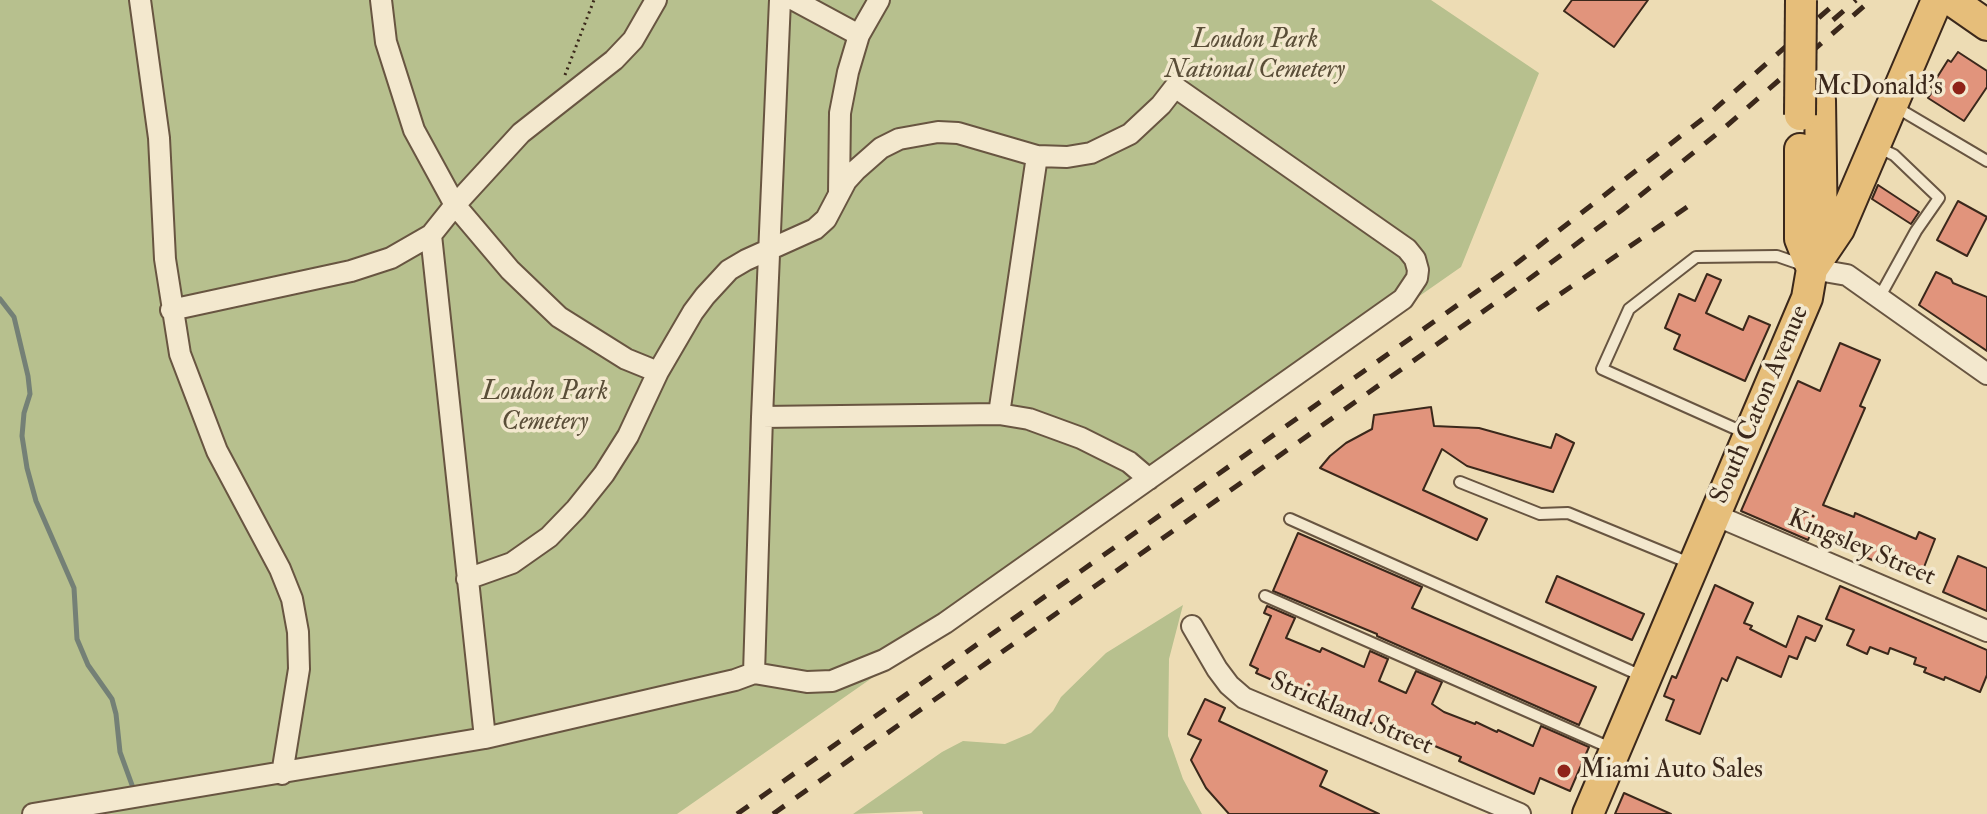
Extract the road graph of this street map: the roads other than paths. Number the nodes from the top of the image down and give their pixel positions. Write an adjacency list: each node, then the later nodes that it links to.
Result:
1 (140, 0): 24 (street)
2 (381, 0): 19 (street)
3 (656, 0): 19 (street)
4 (780, 0): 21 (street)
5 (794, 0): 12 (street)
6 (879, 0): 12 (street)
7 (1801, 0): 14 (main road, bridge)
8 (1822, 0): 14 (main road)
9 (1937, 0): 13 (main road, South Caton Avenue)
10 (1951, 0): 11 (main road)
11 (1987, 25)
12 (859, 35): 18 (street)
13 (1892, 105): 15 (main road, South Caton Avenue); 17 (lane)
14 (1810, 108): 22 (main road)
15 (1875, 146): 22 (main road, South Caton Avenue); 23 (lane)
16 (1037, 156): 18 (street); 27 (street); 30 (street)
17 (1987, 161)
18 (839, 197): 21 (street)
19 (455, 205): 20 (street); 25 (street)
20 (431, 235): 24 (street); 35 (street)
21 (768, 250): 25 (street); 28 (street)
22 (1812, 269): 23 (street); 29 (main road, South Caton Avenue); 29 (lane)
23 (1879, 298): 26 (street)
24 (171, 310): 43 (street)
25 (658, 372): 35 (street)
26 (1987, 374)
27 (999, 414): 28 (street); 30 (street)
28 (762, 417): 39 (street)
29 (1749, 435): 32 (main road, South Caton Avenue)
30 (1149, 479): 39 (street)
31 (1460, 482): 34 (lane)
32 (1715, 515): 34 (main road, South Caton Avenue); 38 (street, Kingsley Street)
33 (1290, 519): 40 (lane)
34 (1694, 564): 40 (main road, South Caton Avenue)
35 (467, 579): 41 (street)
36 (1265, 596): 42 (lane)
37 (1192, 626): 45 (street, Strickland Street)
38 (1987, 631)
39 (754, 673): 41 (street)
40 (1646, 678): 42 (main road, South Caton Avenue)
41 (485, 738): 43 (street)
42 (1615, 749): 46 (main road, South Caton Avenue)
43 (282, 774): 44 (street)
44 (33, 814)
45 (1520, 814)
46 (1588, 814)

